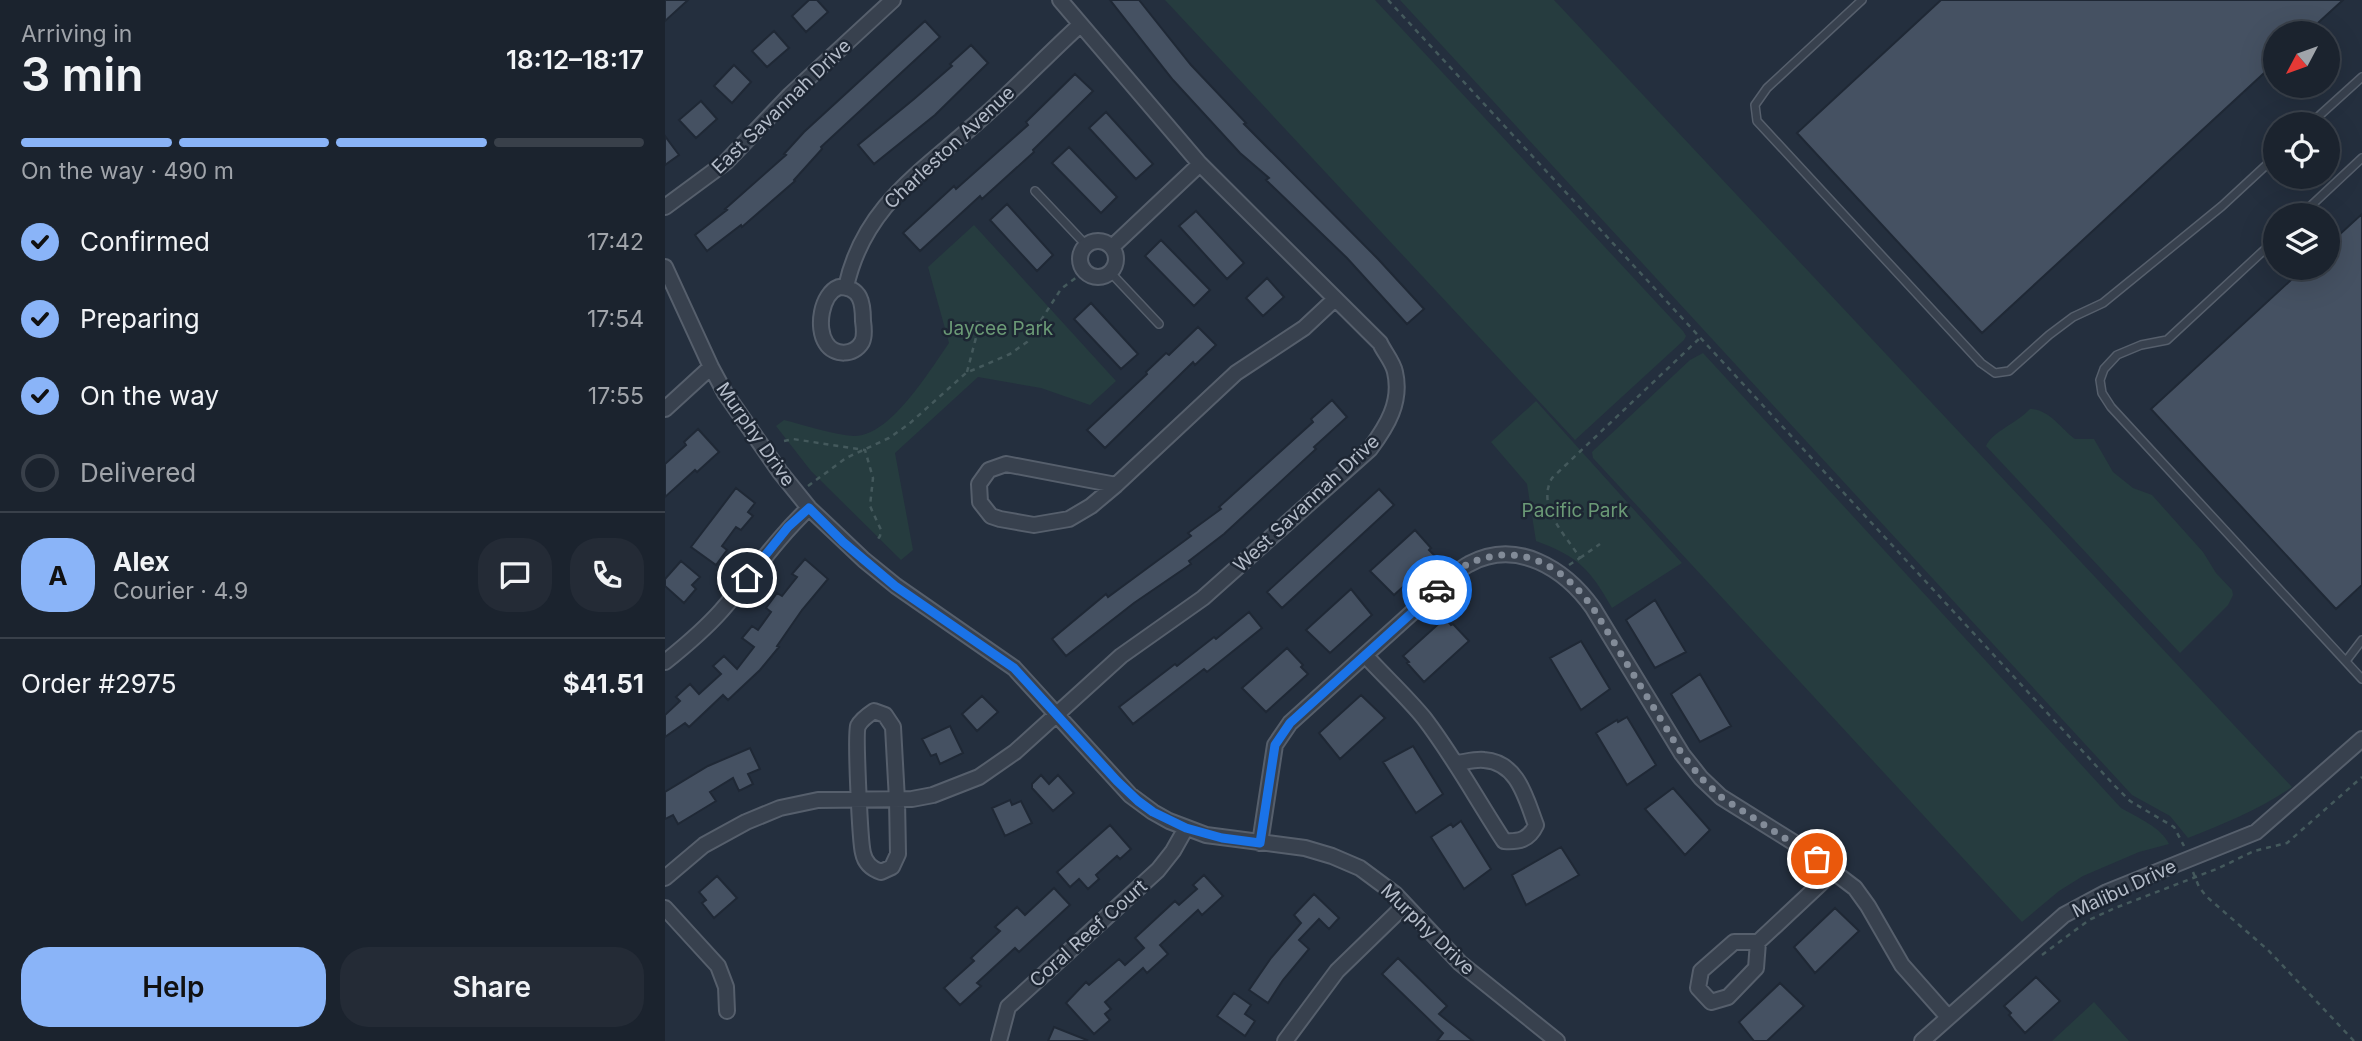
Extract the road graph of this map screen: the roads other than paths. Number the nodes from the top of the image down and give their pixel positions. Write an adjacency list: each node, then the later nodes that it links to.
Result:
1 (893, 0): 12 (street, East Savannah Drive)
2 (1060, 0): 4 (street)
3 (1862, 0): 9 (lane)
4 (1080, 25): 8 (street); 18 (street, Charleston Avenue)
5 (2362, 77): 6 (lane)
6 (2323, 112)
7 (2362, 158): 11 (lane)
8 (1200, 164): 14 (street); 19 (street, West Savannah Drive)
9 (2263, 168)
10 (1035, 191): 13 (lane)
11 (2314, 203)
12 (665, 207)
13 (1086, 245): 14 (street); 17 (street)
14 (1112, 247): 17 (street)
15 (2263, 251): 27 (lane)
16 (665, 267): 21 (street, Murphy Drive)
17 (1111, 273): 20 (lane)
18 (846, 287): 18 (street)
19 (1335, 299): 23 (street); 30 (street, West Savannah Drive)
20 (1159, 324)
21 (711, 367): 22 (street); 24 (street, Murphy Drive)
22 (665, 409)
23 (1116, 485): 23 (street)
24 (809, 508): 28 (street); 30 (street, Murphy Drive)
25 (2362, 640): 27 (lane)
26 (1365, 655): 32 (street); 36 (street); 37 (street)
27 (2346, 661): 29 (lane)
28 (665, 662)
29 (2362, 679)
30 (1057, 715): 34 (street, West Savannah Drive); 35 (street, Murphy Drive)
31 (2362, 739): 43 (street, Malibu Drive)
32 (1457, 763): 32 (street)
33 (859, 799): 34 (street, West Savannah Drive); 34 (street); 34 (street); 38 (street, West Savannah Drive)
34 (897, 800)
35 (1186, 828): 36 (street, Murphy Drive); 44 (street, Coral Reef Court)
36 (1260, 843): 39 (street, Murphy Drive)
37 (1833, 871): 41 (street); 43 (street)
38 (665, 878)
39 (1405, 905): 45 (street); 46 (street, Murphy Drive)
40 (665, 908): 42 (street)
41 (1758, 942): 41 (street)
42 (726, 1011)
43 (1948, 1017): 47 (street, Malibu Drive)
44 (999, 1041)
45 (1285, 1041)
46 (1557, 1041)
47 (1922, 1041)

